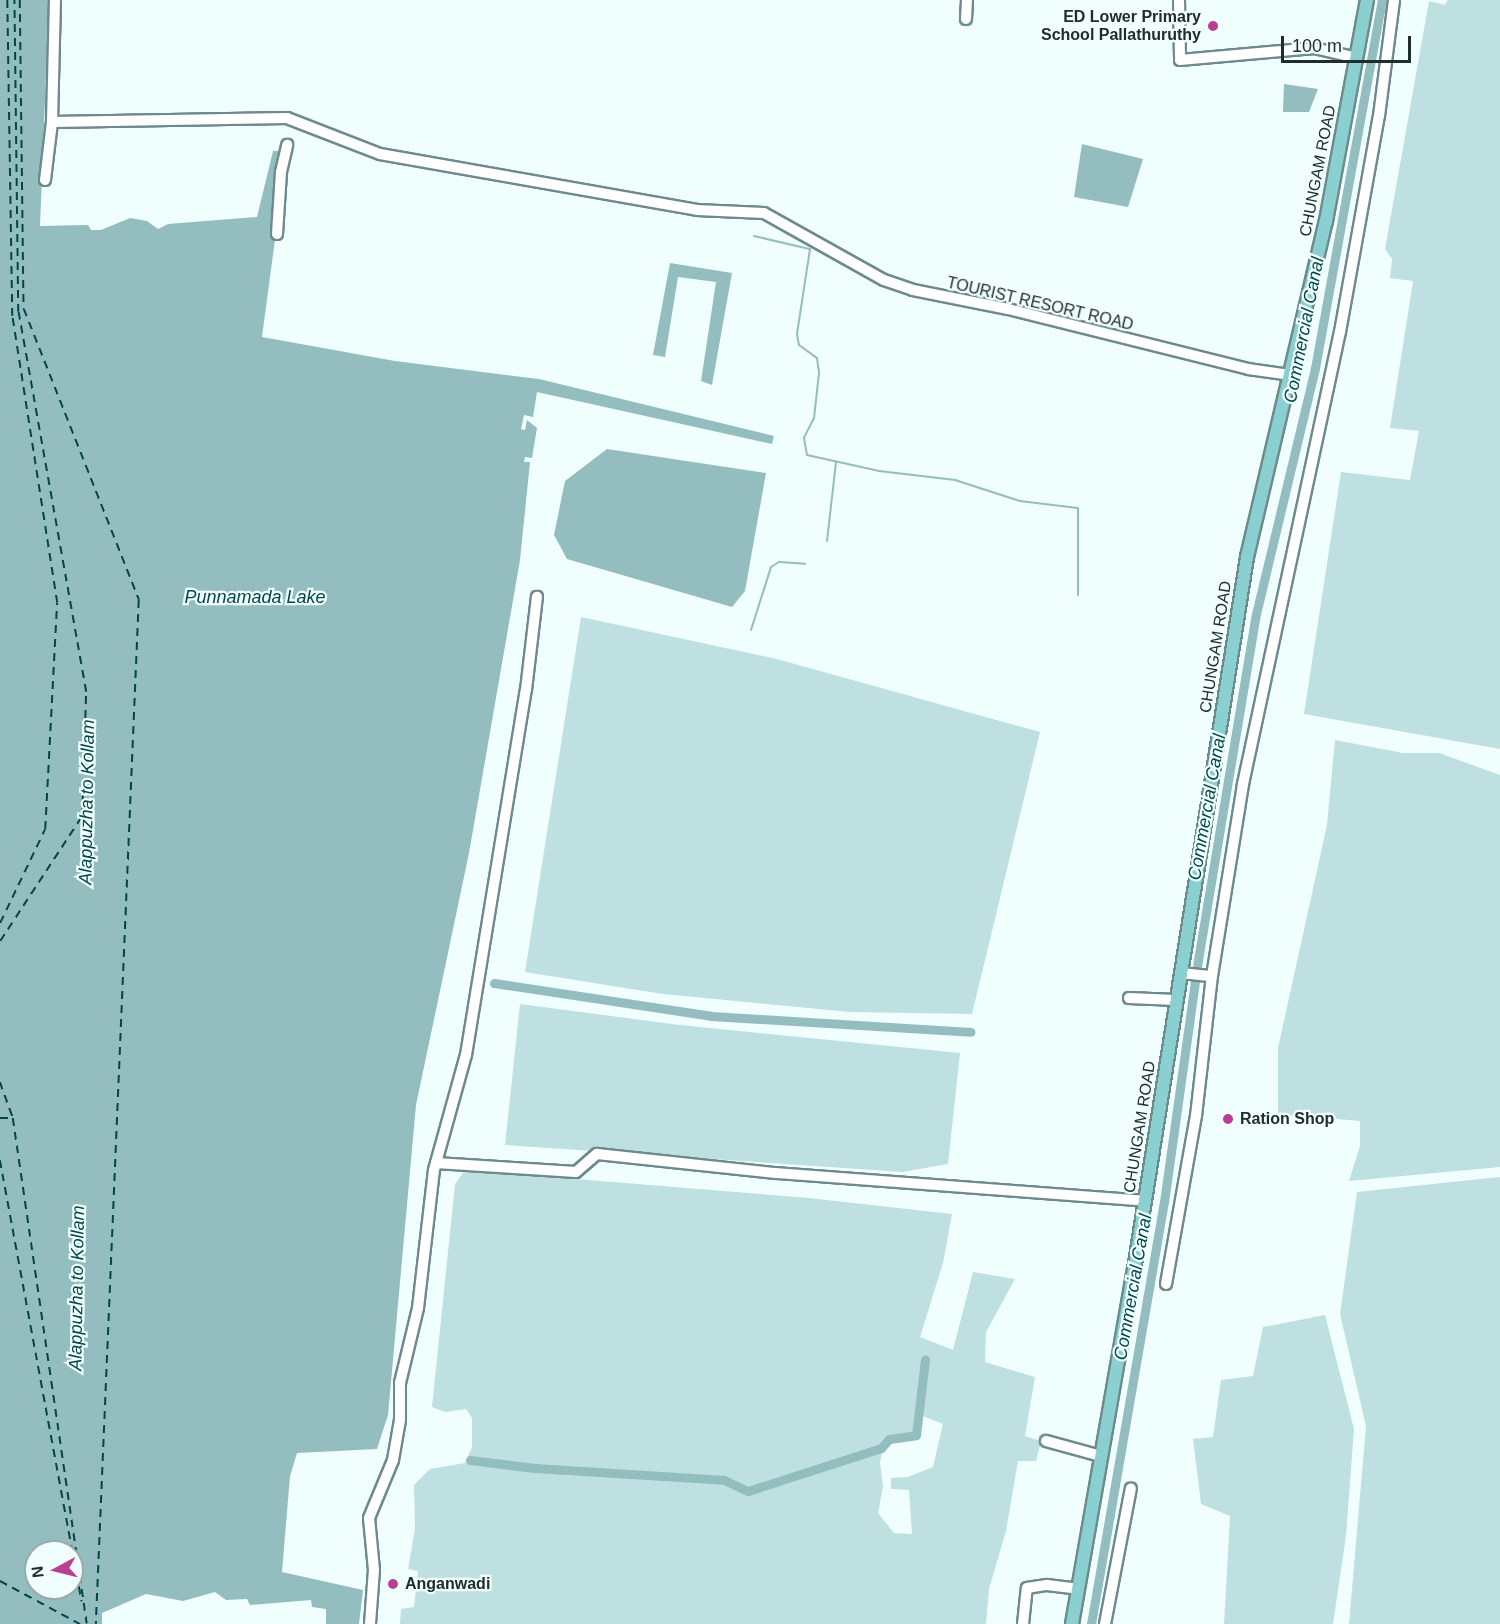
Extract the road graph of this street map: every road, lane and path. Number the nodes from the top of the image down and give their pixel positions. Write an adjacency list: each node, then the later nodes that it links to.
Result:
1 (55, 0): 8 (street)
2 (967, 0): 6 (street)
3 (1179, 0): 7 (street)
4 (1367, 0): 7 (main road, CHUNGAM ROAD)
5 (1394, 0): 15 (street)
6 (966, 19)
7 (1357, 58): 12 (main road, CHUNGAM ROAD)
8 (52, 122): 10 (street); 12 (street, TOURIST RESORT ROAD)
9 (287, 145): 11 (street)
10 (45, 180)
11 (277, 234)
12 (1290, 375): 14 (main road, CHUNGAM ROAD)
13 (537, 597): 18 (street)
14 (1184, 973): 15 (street); 17 (main road, CHUNGAM ROAD)
15 (1210, 976): 20 (street)
16 (1129, 998): 17 (street)
17 (1176, 1000): 19 (main road, CHUNGAM ROAD)
18 (436, 1163): 19 (street); 25 (street)
19 (1145, 1201): 22 (main road, CHUNGAM ROAD)
20 (1166, 1284)
21 (1046, 1441): 22 (street)
22 (1101, 1456): 24 (main road, CHUNGAM ROAD)
23 (1131, 1488): 28 (street)
24 (1078, 1589): 26 (street); 27 (main road, CHUNGAM ROAD)
25 (370, 1624)
26 (1023, 1624)
27 (1072, 1624)
28 (1105, 1624)

